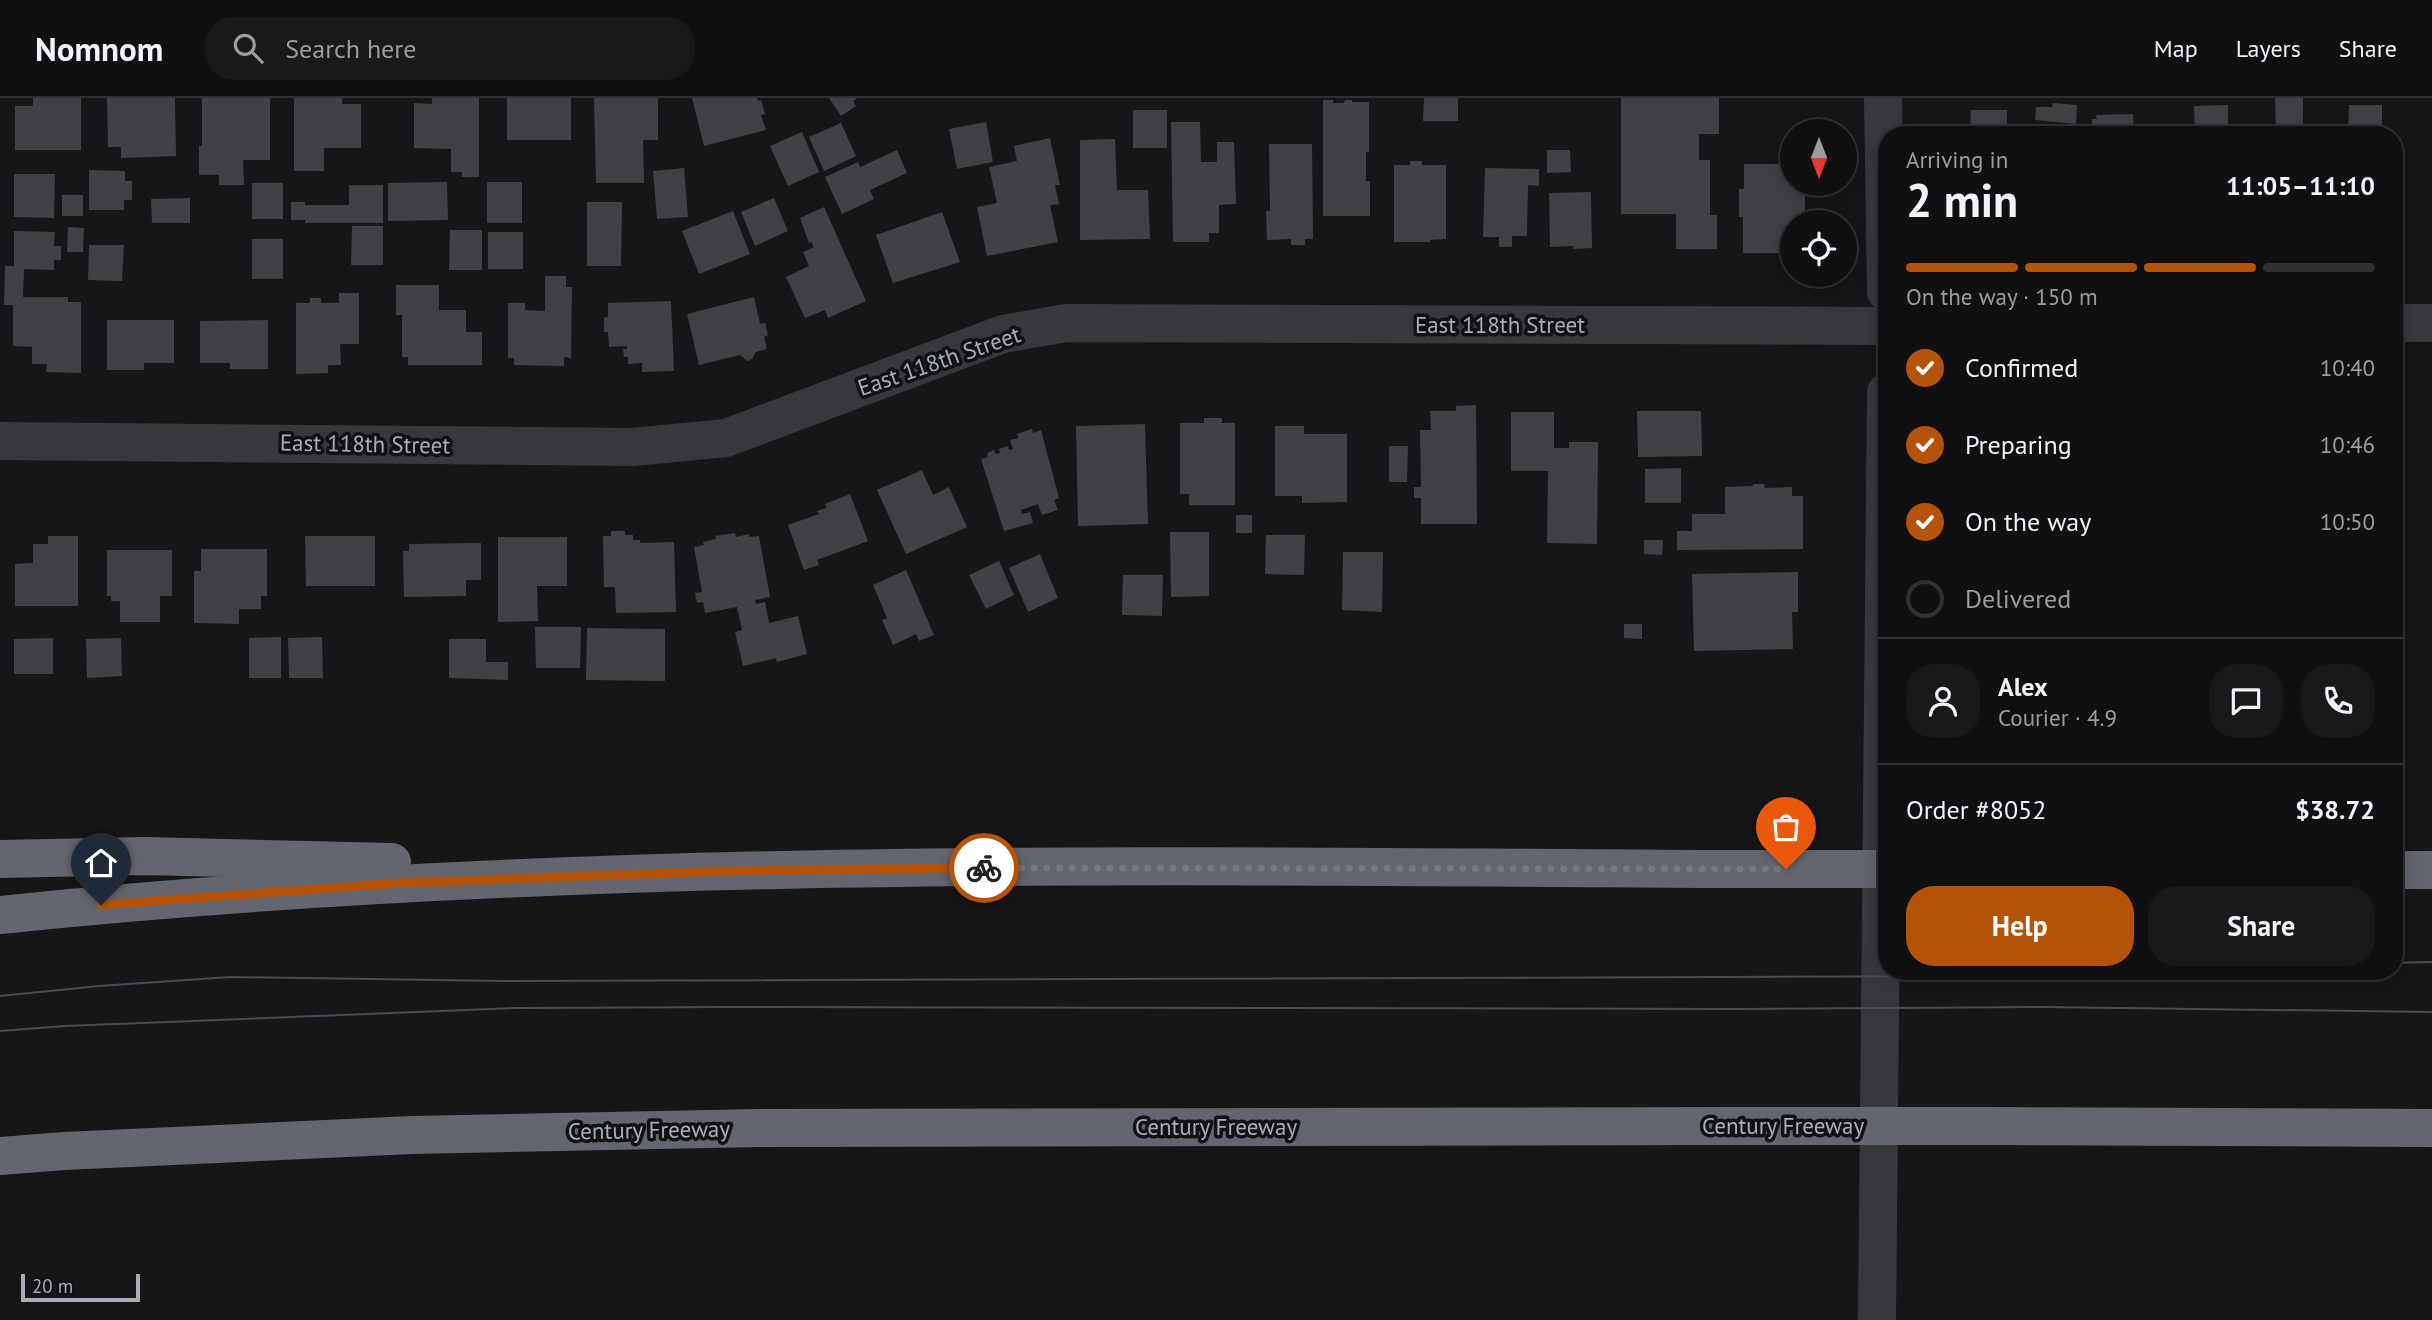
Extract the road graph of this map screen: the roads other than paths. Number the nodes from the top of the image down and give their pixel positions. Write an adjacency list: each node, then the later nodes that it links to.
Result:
1 (1882, 98): 2 (street)
2 (1883, 126)
3 (2403, 323): 4 (street)
4 (2432, 323)
5 (1878, 326): 6 (street, East 118th Street)
6 (0, 441)
7 (0, 859): 11 (highway)
8 (1878, 870): 11 (highway, bridge)
9 (2403, 870): 10 (highway)
10 (2432, 870)
11 (730, 871): 12 (highway)
12 (0, 915)
13 (1880, 980): 16 (street)
14 (2432, 1128): 15 (highway, Century Freeway, bridge)
15 (0, 1156)
16 (1877, 1320)

